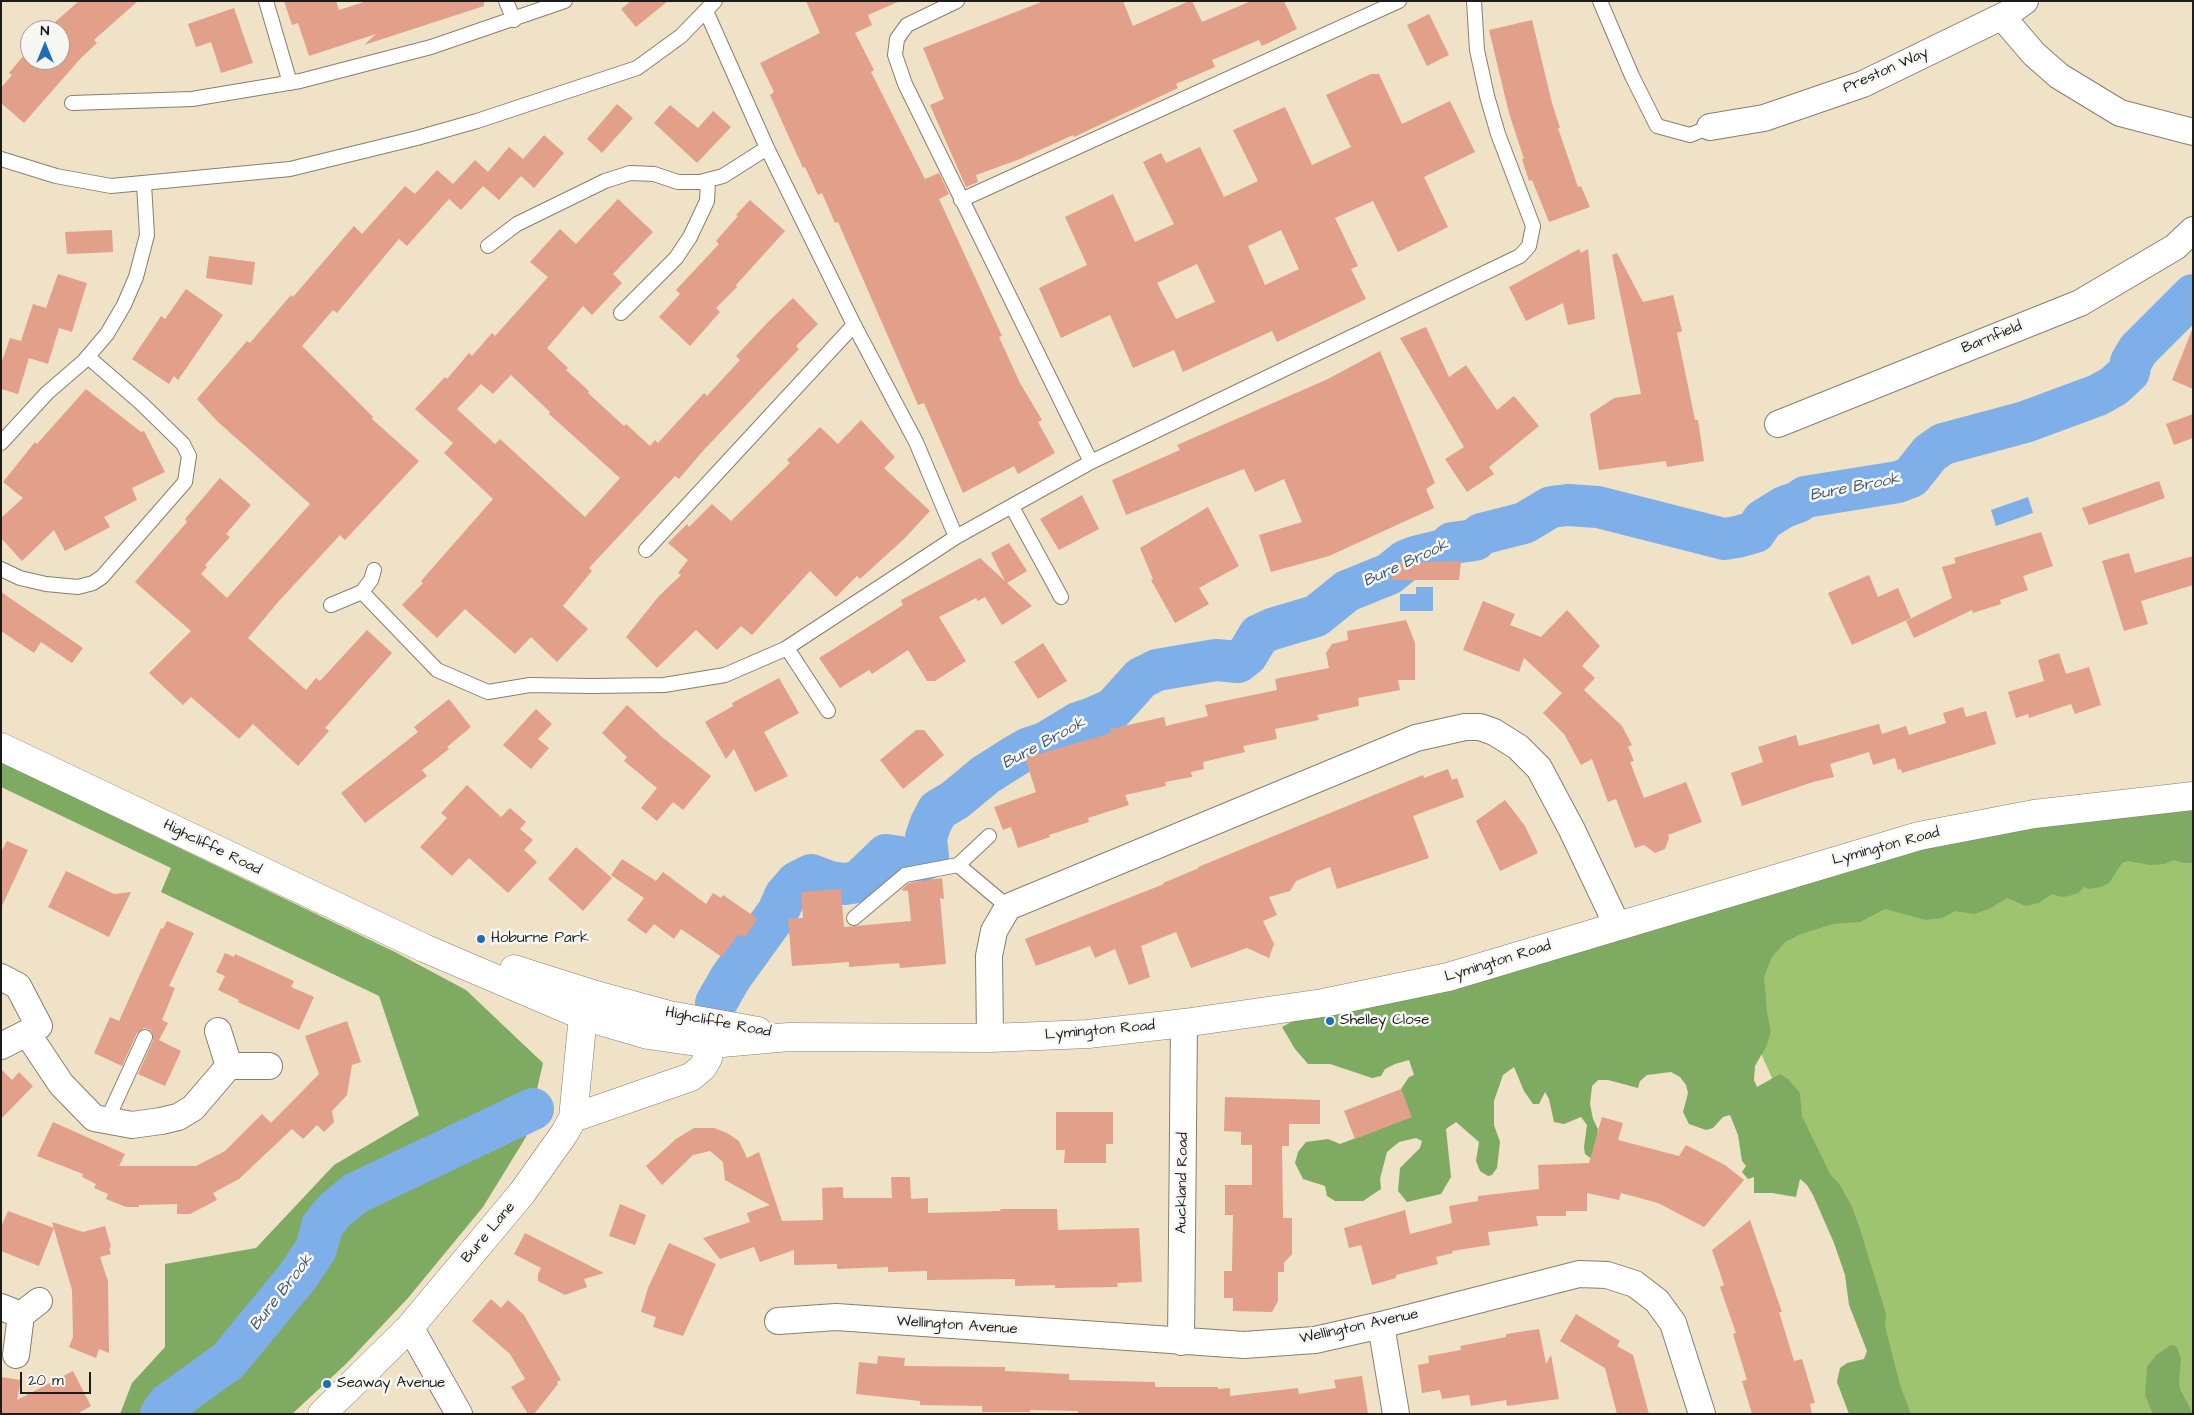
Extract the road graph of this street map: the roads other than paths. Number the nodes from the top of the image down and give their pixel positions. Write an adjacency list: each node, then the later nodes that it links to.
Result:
1 (266, 1): 11 (lane)
2 (506, 1): 10 (lane)
3 (565, 1): 10 (lane)
4 (957, 1): 19 (lane)
5 (1399, 1): 19 (lane)
6 (1474, 1): 27 (lane)
7 (1600, 1): 13 (lane)
8 (711, 6): 15 (lane); 18 (lane)
9 (2016, 8): 13 (street, Preston Way); 14 (street)
10 (514, 20): 11 (lane)
11 (290, 83): 12 (lane)
12 (72, 103)
13 (1710, 127)
14 (2193, 132)
15 (767, 148): 17 (lane); 23 (lane)
16 (1, 159): 18 (lane)
17 (708, 180): 21 (lane); 22 (lane)
18 (144, 184): 24 (lane)
19 (961, 200): 27 (lane)
20 (2193, 230): 25 (street, Barnfield)
21 (488, 246)
22 (621, 313)
23 (854, 325): 29 (lane); 30 (lane)
24 (88, 357): 26 (lane); 31 (lane)
25 (1778, 424)
26 (1, 443)
27 (1091, 462): 28 (lane)
28 (1012, 507): 29 (lane); 34 (lane)
29 (956, 537): 36 (lane)
30 (646, 550)
31 (1, 569)
32 (374, 570): 33 (lane)
33 (362, 592): 35 (lane); 36 (lane)
34 (1061, 597)
35 (332, 605)
36 (787, 648): 37 (lane)
37 (828, 711)
38 (1, 747): 46 (main road, Highcliffe Road)
39 (2193, 796): 44 (main road, Lymington Road)
40 (989, 836): 41 (lane)
41 (958, 865): 42 (lane); 43 (lane)
42 (1008, 907): 44 (street); 53 (street)
43 (854, 918)
44 (1617, 925): 47 (main road, Lymington Road)
45 (1, 977): 49 (street)
46 (590, 1005): 50 (main road, Highcliffe Road); 57 (main road, Bure Lane)
47 (1184, 1024): 53 (main road, Lymington Road); 63 (street, Auckland Road)
48 (218, 1030): 55 (street)
49 (27, 1033): 54 (street); 58 (street)
50 (713, 1033): 52 (main road, Highcliffe Road); 57 (main road)
51 (145, 1037): 58 (lane)
52 (788, 1037): 53 (main road, Lymington Road)
53 (990, 1038)
54 (1, 1046)
55 (229, 1066): 56 (street); 58 (street)
56 (269, 1066)
57 (574, 1118): 62 (main road, Bure Lane)
58 (107, 1120)
59 (20, 1308): 64 (street)
60 (778, 1321): 63 (street, Wellington Avenue)
61 (1381, 1325): 63 (street, Wellington Avenue); 67 (street); 68 (street, Wellington Avenue)
62 (410, 1327): 65 (main road, Bure Lane); 66 (street)
63 (1181, 1342)
64 (16, 1355)
65 (322, 1414)
66 (459, 1414)
67 (1396, 1414)
68 (1702, 1414)

